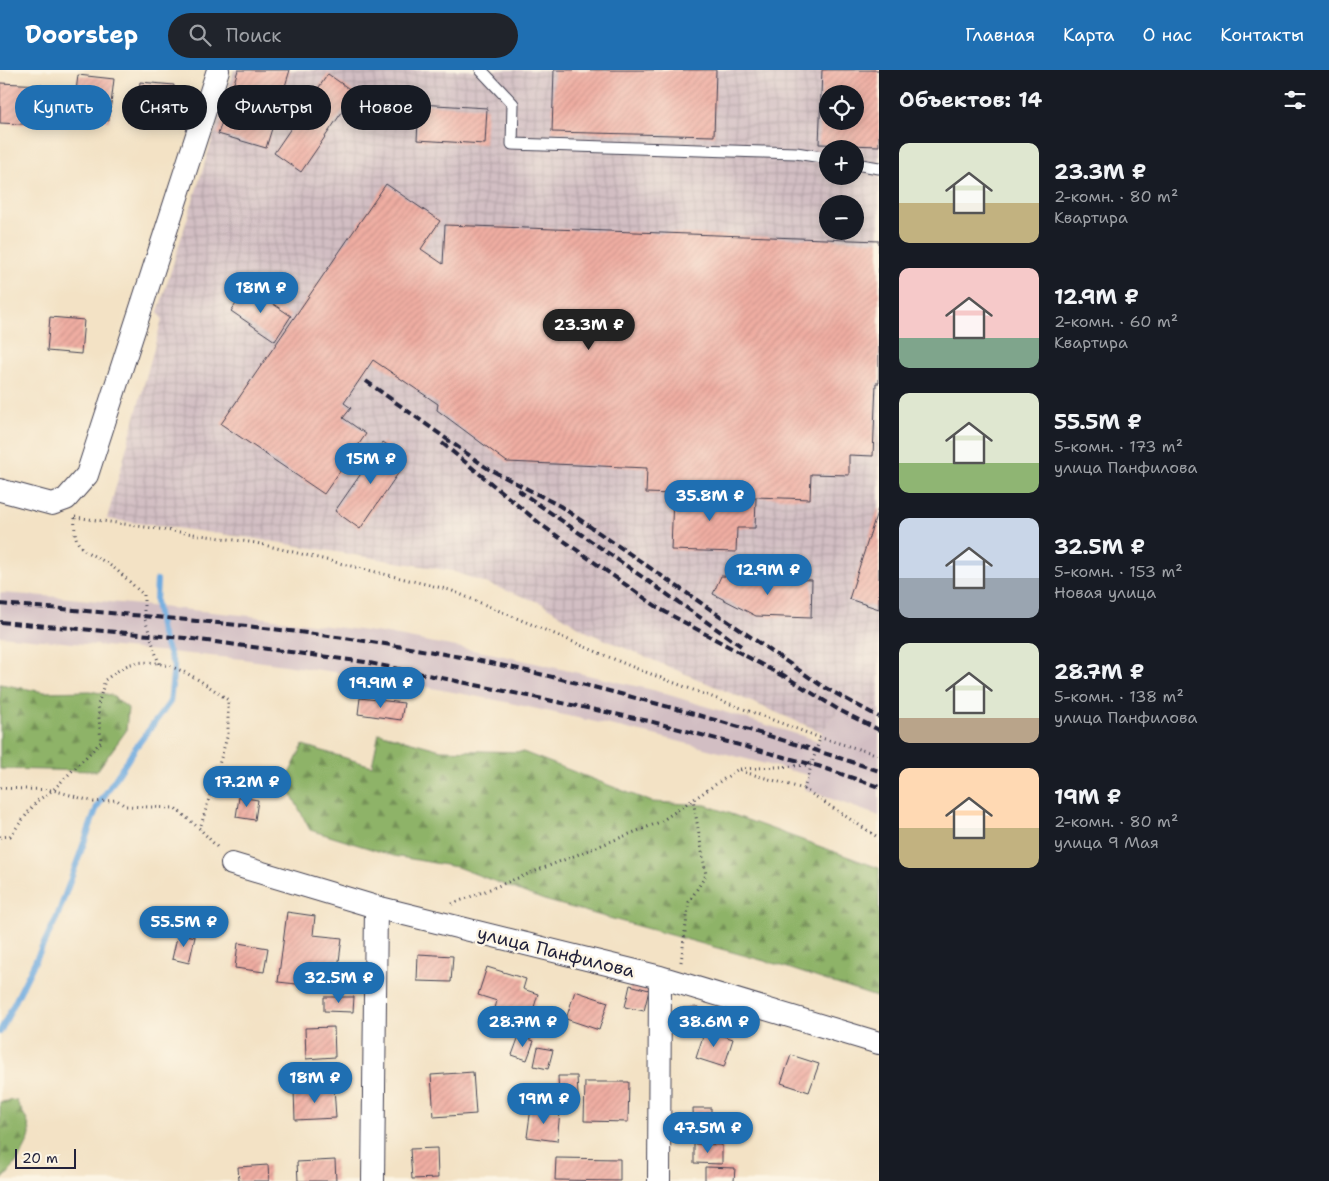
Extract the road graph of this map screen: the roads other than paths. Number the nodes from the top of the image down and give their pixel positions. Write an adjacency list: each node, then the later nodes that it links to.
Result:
1 (218, 70): 6 (street)
2 (481, 70): 3 (lane)
3 (819, 156)
4 (864, 166): 5 (lane)
5 (879, 168)
6 (0, 490)
7 (232, 864): 8 (street, улица Панфилова)
8 (376, 907): 9 (street, улица Панфилова); 11 (street)
9 (669, 980): 10 (street, улица Панфилова); 12 (street)
10 (879, 1043)
11 (373, 1181)
12 (659, 1181)

